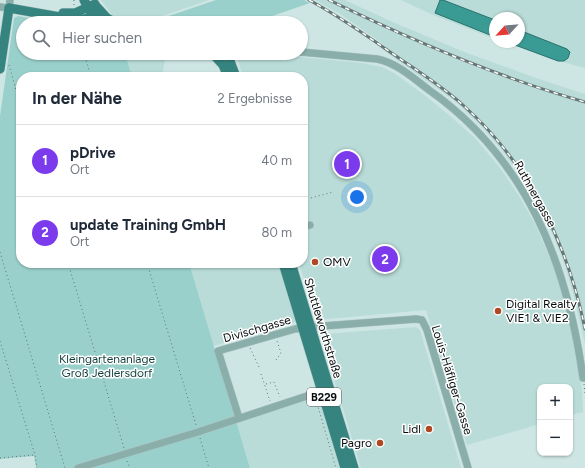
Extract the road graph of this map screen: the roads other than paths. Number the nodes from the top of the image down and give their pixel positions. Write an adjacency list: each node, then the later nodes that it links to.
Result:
1 (6, 5): 3 (main road); 10 (main road)
2 (92, 6): 4 (main road); 5 (main road); 6 (main road)
3 (58, 16)
4 (87, 16)
5 (98, 16)
6 (104, 16)
7 (308, 53): 16 (street, Ruthnergasse)
8 (218, 60): 11 (main road)
9 (230, 60): 12 (main road)
10 (0, 66)
11 (226, 72)
12 (234, 72)
13 (286, 268): 15 (main road, Shuttleworthstraße / B229)
14 (292, 268): 15 (main road, Shuttleworthstraße / B229)
15 (307, 327): 18 (main road, Shuttleworthstraße / B229); 19 (street, Divischgasse); 22 (main road, Shuttleworthstraße / B229); 23 (street, Louis-Häfliger-Gasse)
16 (583, 364): 17 (street, Ruthnergasse)
17 (584, 378)
18 (322, 391): 19 (street); 21 (main road, Shuttleworthstraße / B229)
19 (239, 418): 20 (street)
20 (78, 468)
21 (345, 468)
22 (354, 468)
23 (468, 468)

